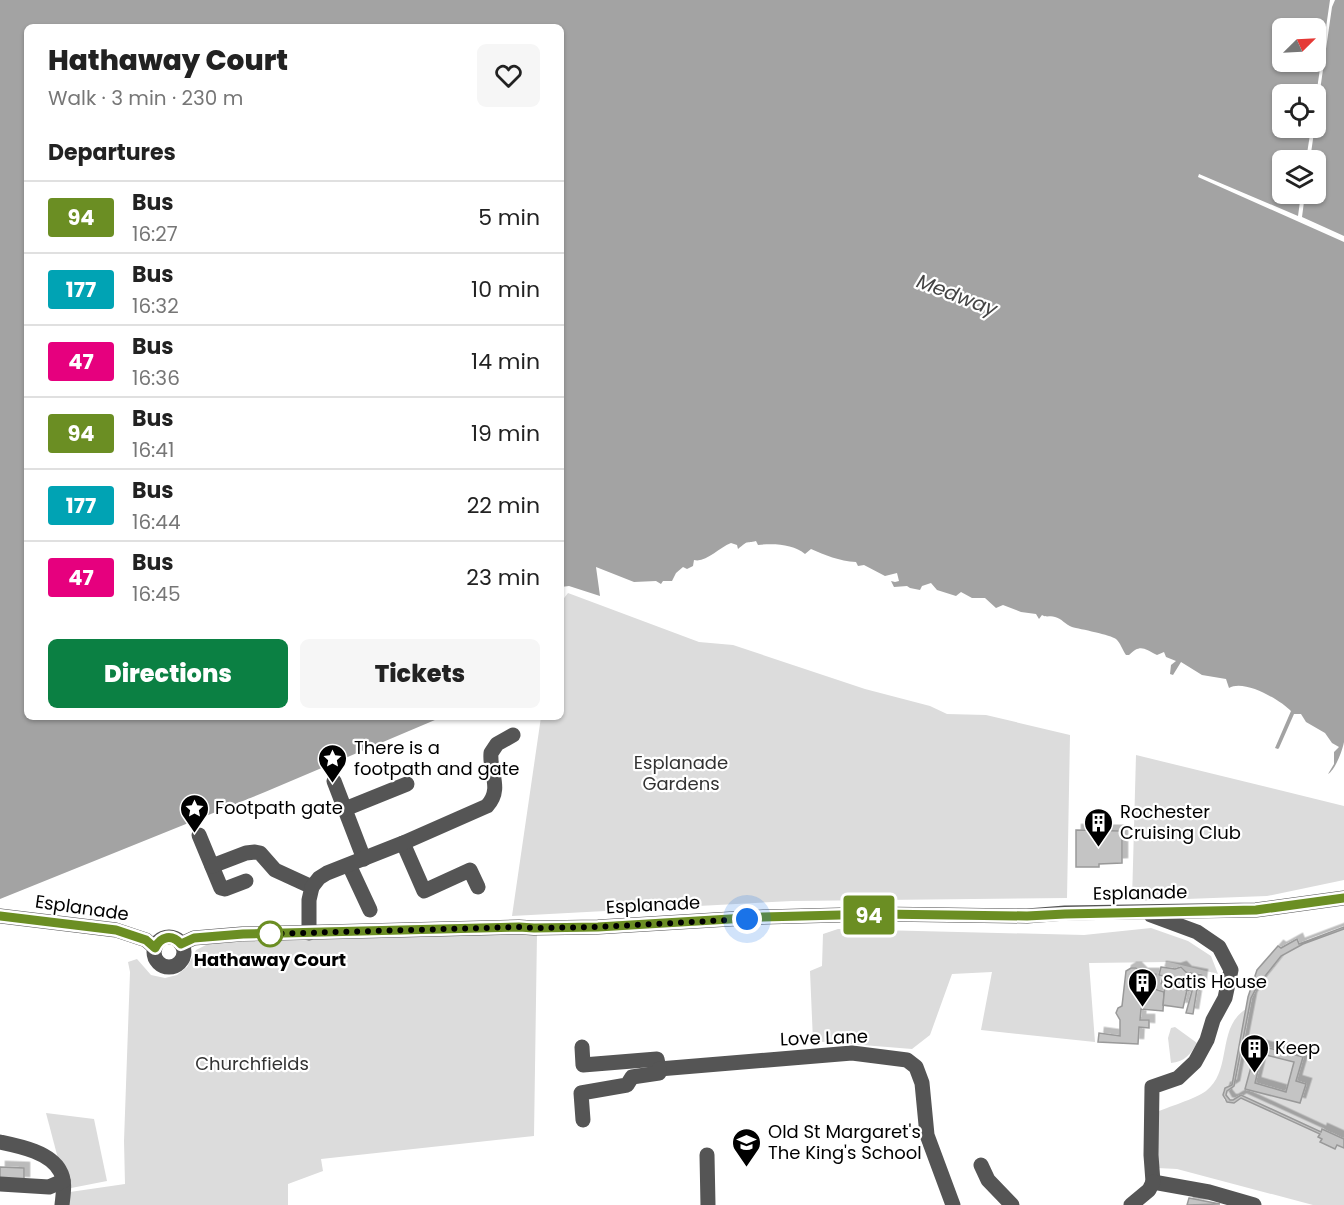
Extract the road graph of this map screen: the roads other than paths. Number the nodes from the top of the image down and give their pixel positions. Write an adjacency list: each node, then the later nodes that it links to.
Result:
1 (513, 735): 6 (street)
2 (334, 781): 4 (street)
3 (407, 784): 4 (street)
4 (345, 809): 7 (street)
5 (199, 835): 9 (street)
6 (403, 843): 7 (street); 12 (street)
7 (364, 858): 8 (street)
8 (349, 865): 11 (street); 14 (street)
9 (212, 866): 10 (street); 11 (street)
10 (246, 881)
11 (312, 887): 17 (street)
12 (478, 887)
13 (1344, 898): 15 (street, Esplanade)
14 (370, 910)
15 (1143, 912): 17 (street, Esplanade); 27 (street)
16 (0, 916): 19 (street, Esplanade)
17 (309, 933): 18 (street, Esplanade)
18 (181, 944): 19 (street, Esplanade); 19 (street, Esplanade)
19 (155, 948)
20 (582, 1047): 21 (street, Love Lane)
21 (659, 1069): 22 (street, Love Lane); 31 (street, Love Lane)
22 (583, 1120)
23 (0, 1142): 26 (street)
24 (707, 1155): 30 (street)
25 (981, 1165): 32 (street)
26 (63, 1181): 28 (street); 29 (street)
27 (1153, 1182): 33 (street); 34 (street)
28 (0, 1184)
29 (62, 1205)
30 (708, 1205)
31 (953, 1205)
32 (1012, 1205)
33 (1131, 1205)
34 (1254, 1205)

